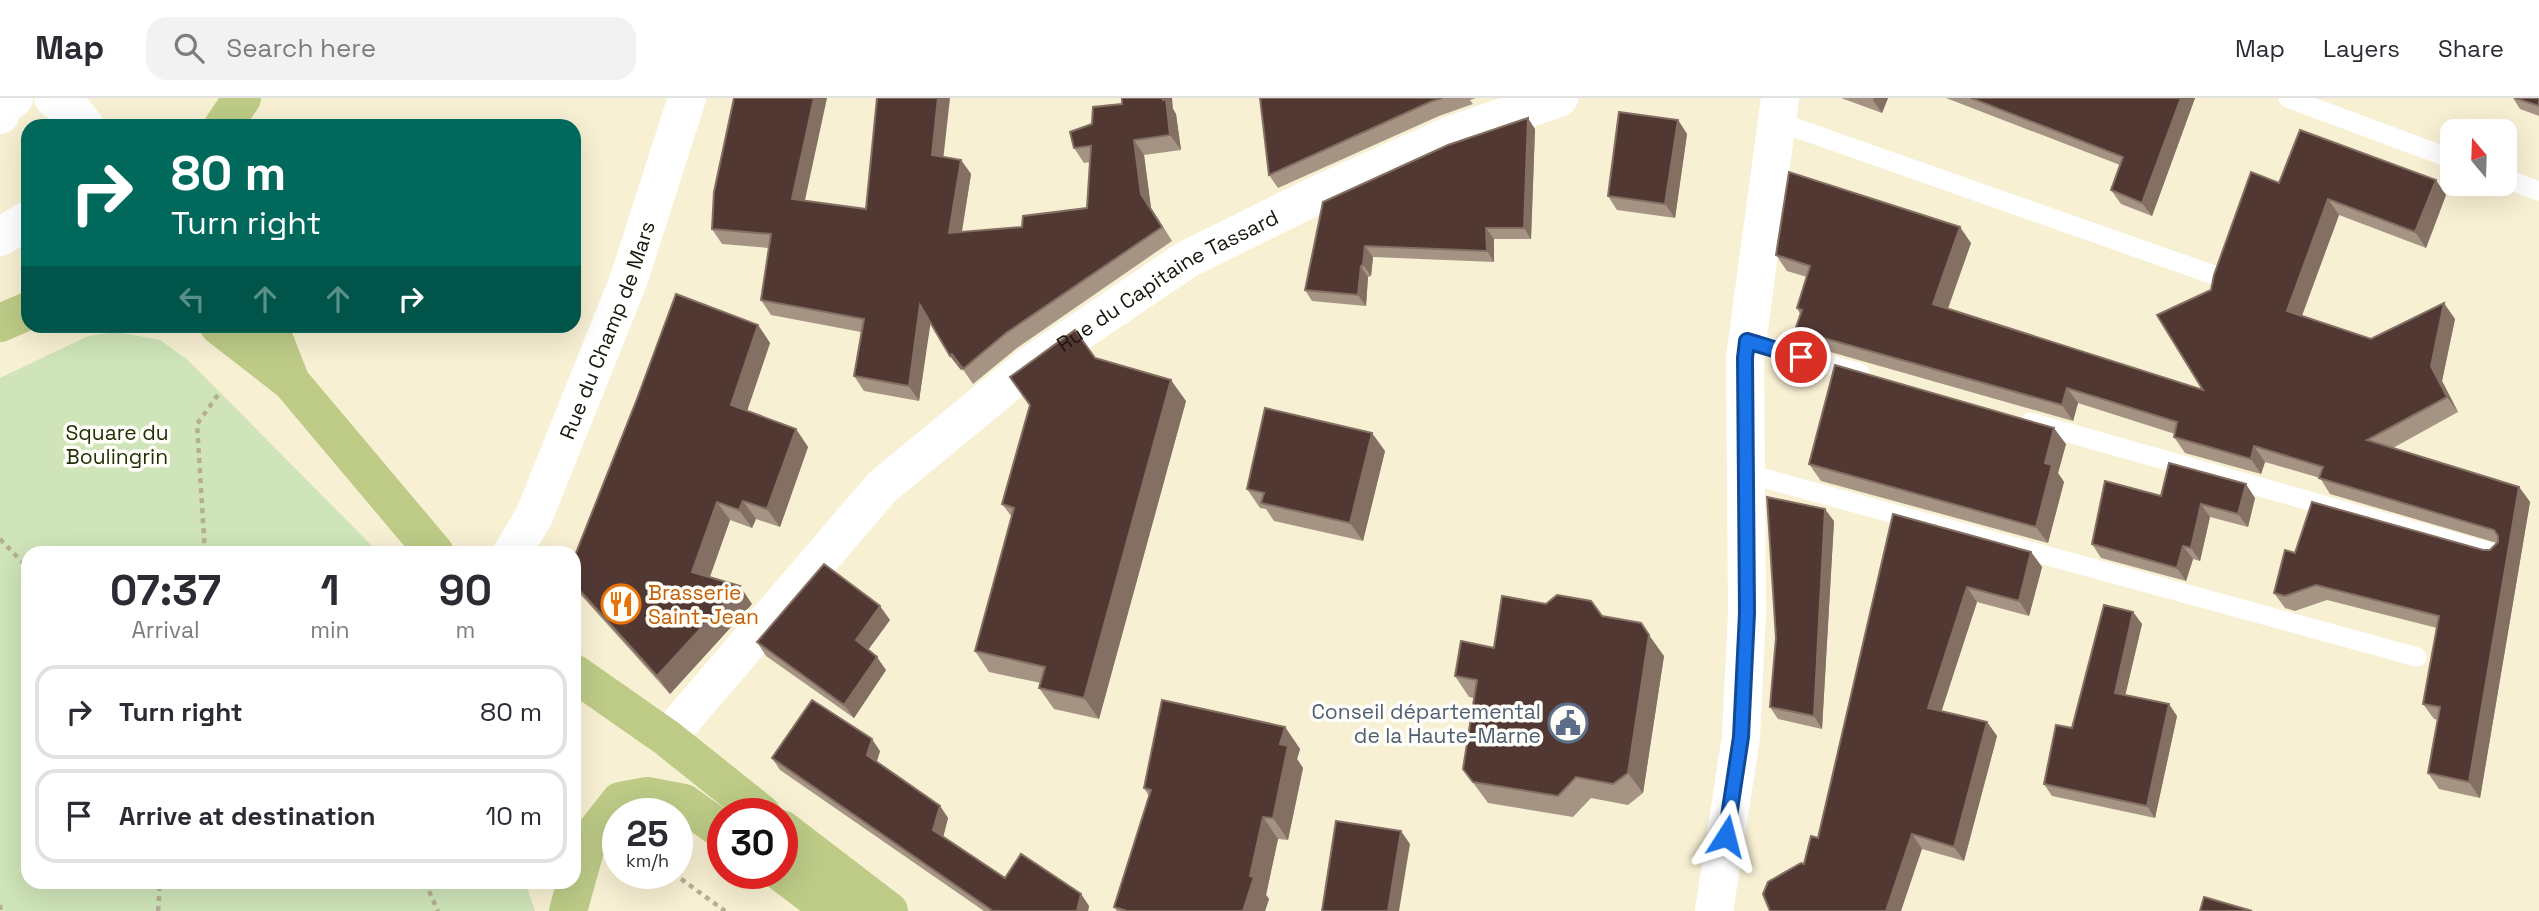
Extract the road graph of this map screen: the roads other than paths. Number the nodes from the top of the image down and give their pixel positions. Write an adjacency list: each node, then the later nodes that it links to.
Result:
1 (14, 98): 8 (street)
2 (53, 98): 9 (street)
3 (242, 98): 10 (main road); 11 (main road)
4 (687, 98): 28 (street, Rue du Champ de Mars)
5 (1559, 98): 32 (street, Rue du Capitaine Tassard)
6 (2288, 98): 12 (lane)
7 (1778, 109): 17 (lane); 22 (street)
8 (0, 115)
9 (80, 119)
10 (228, 119)
11 (240, 119)
12 (2440, 155)
13 (2517, 183): 14 (lane)
14 (2539, 191)
15 (21, 224): 16 (street)
16 (0, 237)
17 (2214, 275)
18 (21, 314): 19 (main road)
19 (0, 323)
20 (228, 333): 24 (main road)
21 (272, 333): 24 (main road)
22 (1747, 341): 23 (lane); 26 (street)
23 (1881, 379)
24 (291, 382): 27 (main road)
25 (2015, 417): 29 (lane)
26 (1745, 473): 30 (lane); 43 (street)
27 (429, 546)
28 (516, 546)
29 (2497, 554)
30 (2417, 657)
31 (581, 678): 32 (main road)
32 (667, 738): 33 (main road)
33 (742, 798)
34 (707, 820): 36 (main road)
35 (798, 841): 42 (main road)
36 (581, 864)
37 (798, 885): 41 (main road)
38 (561, 889): 40 (main road)
39 (574, 889): 40 (main road)
40 (568, 911)
41 (849, 911)
42 (889, 911)
43 (1714, 911)

